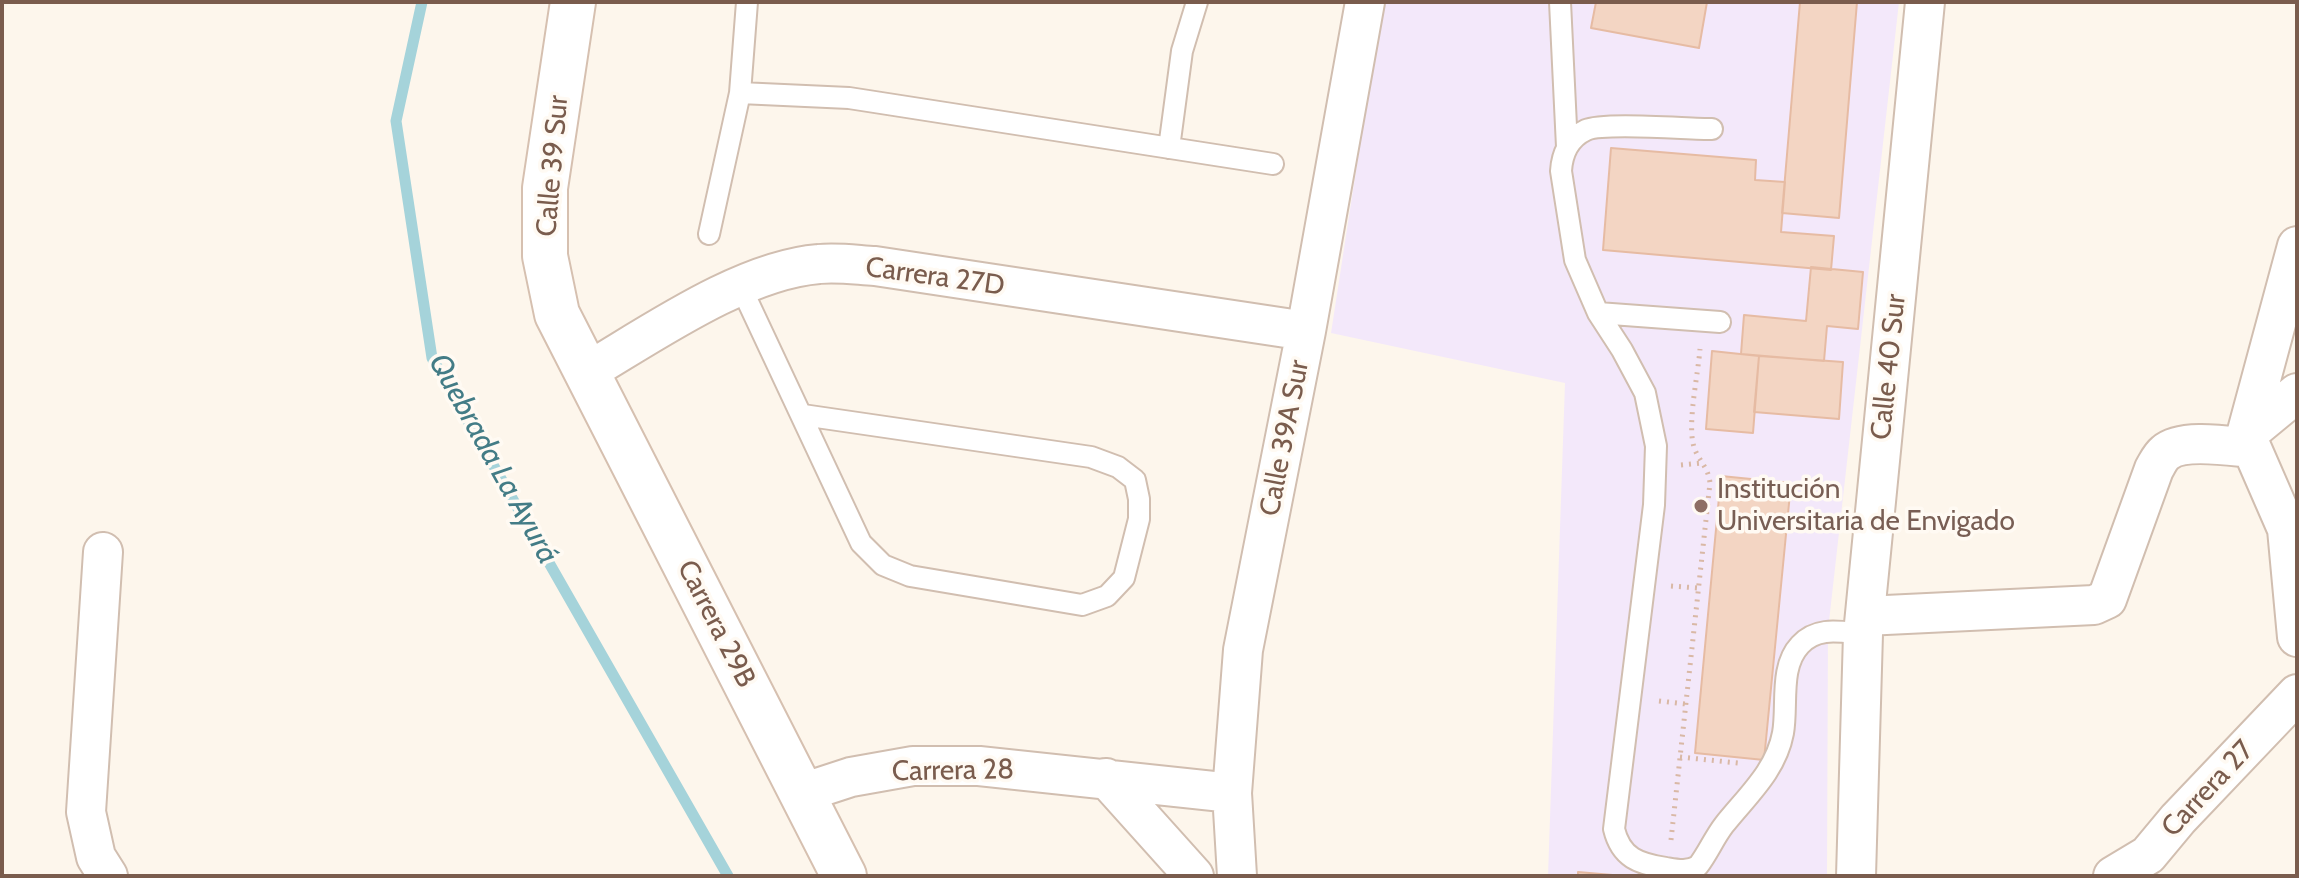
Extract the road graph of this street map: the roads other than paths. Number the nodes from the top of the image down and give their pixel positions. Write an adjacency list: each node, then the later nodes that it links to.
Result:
1 (573, 2): 18 (street, Calle 39 Sur)
2 (747, 2): 7 (lane)
3 (1197, 2): 10 (lane)
4 (1365, 2): 17 (street, Calle 39A Sur)
5 (1560, 2): 9 (lane)
6 (1925, 2): 24 (street, Calle 40 Sur)
7 (740, 93): 10 (lane); 12 (lane)
8 (1712, 129): 9 (lane)
9 (1567, 147): 15 (lane)
10 (1169, 148): 11 (lane)
11 (1273, 164)
12 (709, 234)
13 (2297, 246): 21 (street)
14 (740, 285): 17 (street, Carrera 27D); 18 (street, Carrera 27D); 20 (lane)
15 (1598, 313): 16 (lane); 24 (lane)
16 (1712, 321)
17 (1306, 331): 29 (street, Calle 39A Sur)
18 (587, 372): 28 (street, Carrera 29B)
19 (2297, 393): 21 (street)
20 (803, 415): 20 (lane)
21 (2249, 442): 22 (street); 24 (street)
22 (2292, 532): 25 (street)
23 (103, 552): 30 (street)
24 (1864, 625): 34 (street, Calle 40 Sur)
25 (2297, 637)
26 (2297, 694): 35 (street, Carrera 27)
27 (1106, 778): 28 (street, Carrera 28); 29 (street, Carrera 28); 32 (street)
28 (802, 793): 31 (street, Carrera 29B)
29 (1232, 793): 33 (street, Calle 39A Sur)
30 (108, 876)
31 (844, 876)
32 (1194, 876)
33 (1237, 876)
34 (1856, 876)
35 (2113, 876)

